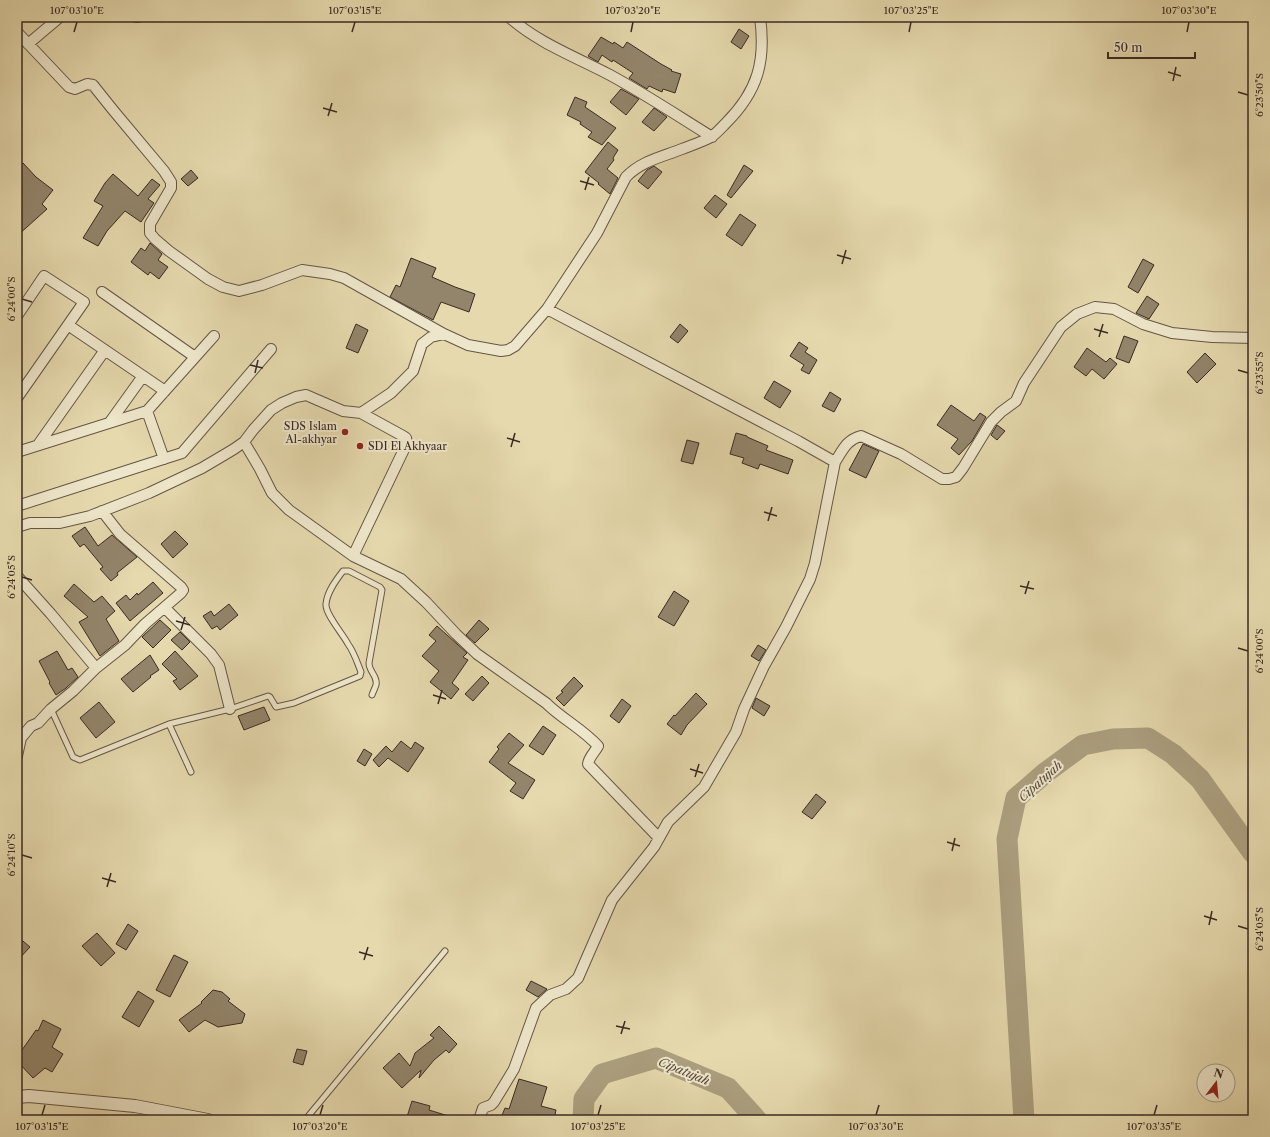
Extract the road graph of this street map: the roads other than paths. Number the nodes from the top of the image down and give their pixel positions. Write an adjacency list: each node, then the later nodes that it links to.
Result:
1 (60, 17): 5 (street)
2 (509, 17): 6 (street)
3 (760, 17): 6 (street)
4 (17, 32): 5 (street)
5 (28, 44): 11 (street)
6 (712, 137): 8 (street)
7 (102, 292): 16 (street)
8 (547, 309): 11 (street); 27 (street)
9 (17, 316): 10 (street)
10 (68, 325): 15 (street); 19 (street)
11 (444, 334): 21 (street)
12 (214, 336): 16 (street)
13 (1253, 338): 27 (street)
14 (271, 348): 26 (street)
15 (105, 350): 17 (street); 24 (street)
16 (195, 357): 18 (street)
17 (143, 376): 18 (street); 22 (street)
18 (165, 391): 20 (street)
19 (17, 398)
20 (147, 410): 22 (street); 26 (street)
21 (361, 413): 23 (street); 31 (street)
22 (110, 422): 24 (street)
23 (244, 442): 29 (street); 31 (street)
24 (38, 445): 25 (street)
25 (17, 452)
26 (164, 459): 28 (street)
27 (835, 462): 41 (street)
28 (17, 506)
29 (102, 511): 30 (street); 33 (street)
30 (17, 527)
31 (353, 556): 41 (street)
32 (17, 576): 34 (street)
33 (166, 608): 34 (street); 37 (street)
34 (96, 668): 36 (street)
35 (372, 695): 37 (lane)
36 (51, 709): 38 (lane); 39 (street)
37 (230, 709): 38 (lane)
38 (169, 724): 40 (lane)
39 (17, 756)
40 (191, 772)
41 (659, 838): 46 (street)
42 (445, 951): 45 (lane)
43 (17, 1097): 44 (street)
44 (208, 1120)
45 (305, 1120)
46 (479, 1120)

